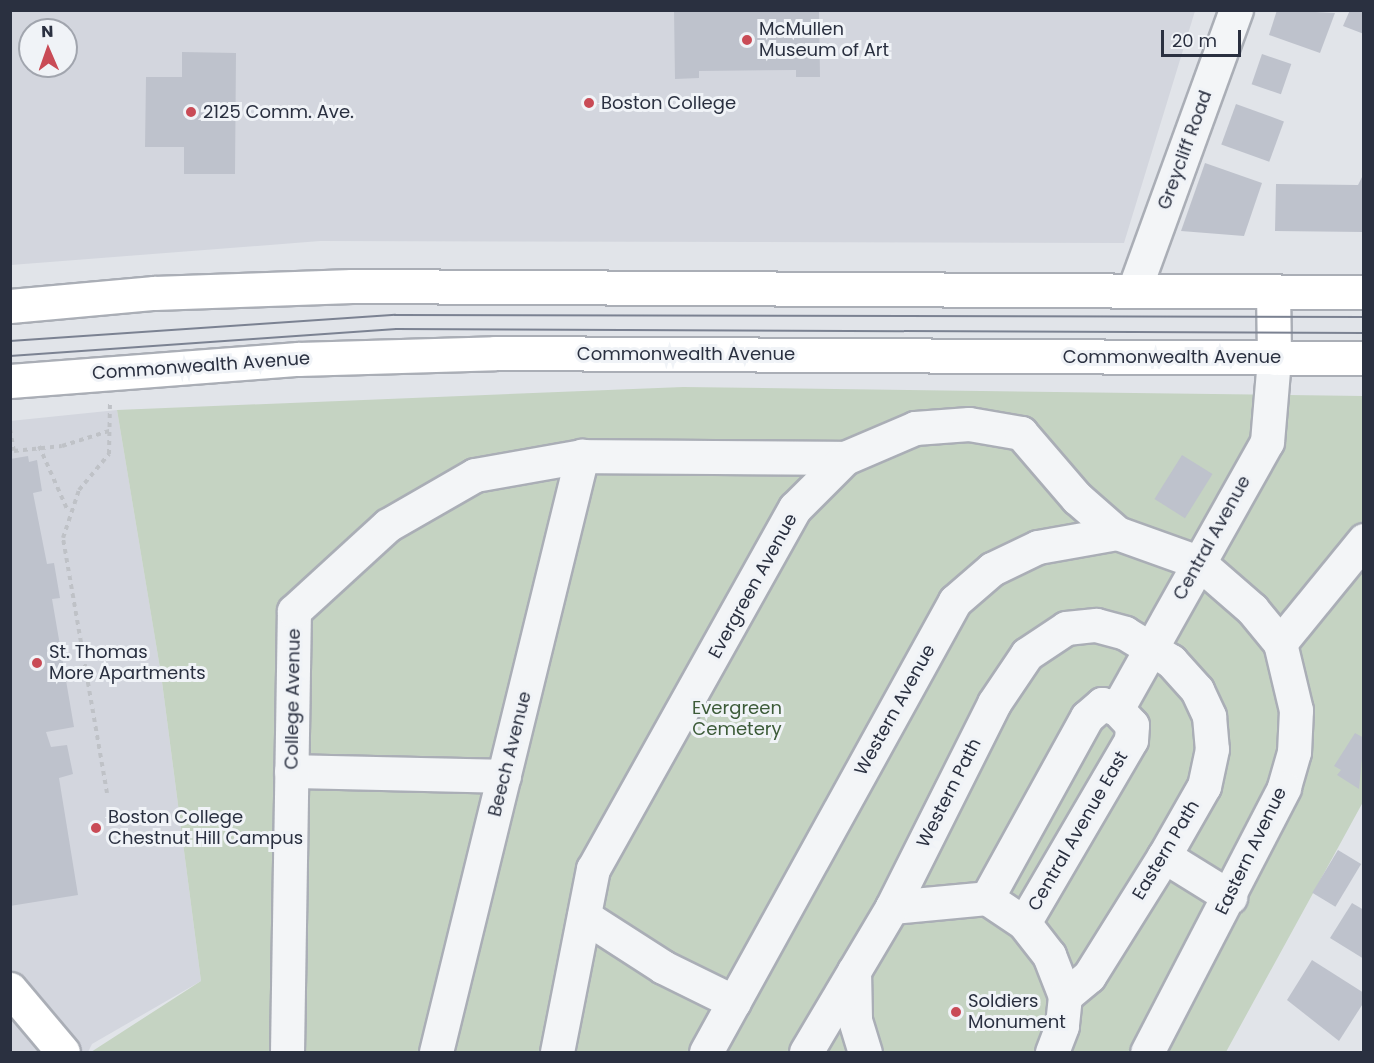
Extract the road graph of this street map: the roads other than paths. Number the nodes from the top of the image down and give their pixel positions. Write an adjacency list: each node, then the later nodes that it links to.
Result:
1 (1236, 10): 2 (street, Greycliff Road)
2 (1134, 290): 3 (main road); 5 (main road)
3 (1273, 291): 4 (main road); 6 (main road)
4 (1364, 292)
5 (10, 306)
6 (1274, 358): 7 (main road, Commonwealth Avenue); 8 (main road, Commonwealth Avenue); 13 (street, Central Avenue)
7 (1364, 358)
8 (10, 381)
9 (582, 456): 10 (street, College Avenue); 18 (street, College Avenue); 20 (street, Beech Avenue)
10 (845, 458): 11 (street, Evergreen Avenue); 25 (street, Evergreen Avenue)
11 (1117, 533): 13 (street, Western Avenue); 30 (street, Western Avenue)
12 (1364, 540): 14 (street)
13 (1198, 562): 14 (street, Eastern Avenue); 15 (street, Central Avenue)
14 (1280, 643): 22 (street, Eastern Avenue)
15 (1152, 646): 16 (street, Central Avenue); 21 (street, Eastern Path); 24 (street, Western Path)
16 (1117, 709): 17 (street); 19 (street, Central Avenue East)
17 (1070, 743): 19 (street); 23 (street)
18 (291, 771): 20 (street); 32 (street, College Avenue)
19 (1111, 774): 26 (street, Central Avenue East)
20 (504, 776): 33 (street, Beech Avenue)
21 (1164, 856): 22 (street); 29 (street, Eastern Path)
22 (1230, 897): 39 (street, Eastern Avenue)
23 (987, 898): 24 (street); 26 (street)
24 (892, 907): 27 (street, Western Path)
25 (584, 916): 30 (street); 34 (street, Evergreen Avenue)
26 (1024, 923): 29 (street)
27 (854, 971): 36 (street, Western Path); 37 (street)
28 (10, 989): 31 (main road)
29 (1065, 996): 38 (street)
30 (734, 1002): 35 (street, Western Avenue)
31 (63, 1053)
32 (286, 1053)
33 (436, 1053)
34 (557, 1053)
35 (706, 1053)
36 (806, 1053)
37 (865, 1053)
38 (1052, 1053)
39 (1147, 1053)

